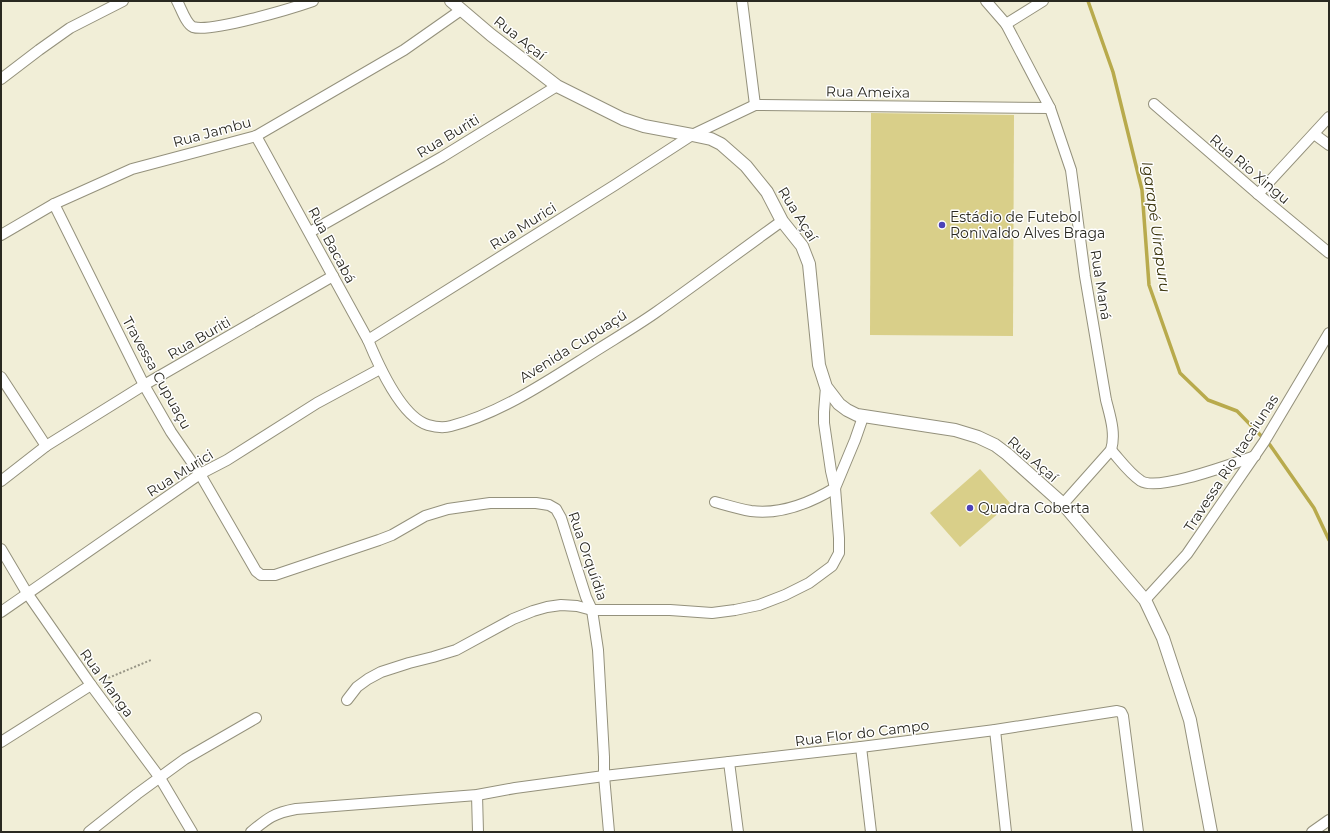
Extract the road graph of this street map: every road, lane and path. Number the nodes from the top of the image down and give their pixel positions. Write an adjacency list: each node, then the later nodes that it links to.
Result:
1 (123, 1): 10 (street)
2 (177, 1): 3 (street)
3 (313, 1)
4 (450, 1): 8 (street, Rua Açaí)
5 (742, 1): 13 (street)
6 (986, 1): 9 (street, Rua Maná)
7 (1043, 1): 9 (street)
8 (460, 10): 11 (street, Rua Açaí); 18 (street, Rua Jambu)
9 (1006, 24): 14 (street, Rua Maná)
10 (1, 79)
11 (557, 86): 17 (street, Rua Açaí); 23 (street, Rua Buriti)
12 (1154, 104): 20 (street, Rua Rio Xingu)
13 (755, 105): 14 (street, Rua Ameixa); 17 (street, Rua Ameixa)
14 (1050, 108): 35 (street, Rua Maná)
15 (1329, 117): 16 (street)
16 (1314, 134): 19 (street); 20 (street)
17 (692, 135): 22 (street, Rua Açaí); 28 (street, Rua Murici)
18 (256, 136): 21 (street, Rua Jambu); 23 (street, Rua Bacabá)
19 (1329, 145)
20 (1258, 194): 25 (street, Rua Rio Xingu)
21 (54, 204): 24 (street, Rua Jambu); 31 (street, Travessa Cupuaçu)
22 (782, 220): 29 (street, Avenida Cupuaçú); 32 (street, Rua Açaí)
23 (310, 232): 26 (street, Rua Bacabá)
24 (1, 235)
25 (1329, 253)
26 (333, 276): 28 (street, Rua Bacabá); 31 (street, Rua Buriti)
27 (1329, 333): 36 (street, Travessa Rio Itacaiunas)
28 (368, 340): 29 (street, Rua Bacabá)
29 (380, 369): 37 (street, Rua Murici)
30 (1, 377): 34 (street)
31 (144, 386): 34 (street, Rua Buriti); 37 (street, Travessa Cupuaçu)
32 (826, 387): 33 (street, Rua Açaí); 39 (street)
33 (863, 416): 39 (street); 41 (street, Rua Açaí)
34 (46, 446): 38 (street, Rua Buriti)
35 (1111, 450): 36 (street); 41 (street)
36 (1255, 456): 45 (street, Travessa Rio Itacaiunas)
37 (200, 474): 43 (street, Travessa Cupuaçu); 44 (street, Rua Murici)
38 (1, 481)
39 (836, 488): 40 (street); 46 (street)
40 (714, 502)
41 (1063, 504): 45 (street)
42 (1, 549): 44 (street, Rua Manga)
43 (256, 571): 46 (street, Rua Orquídia)
44 (27, 593): 47 (street, Rua Murici); 49 (street, Rua Manga)
45 (1145, 600): 69 (street)
46 (592, 610): 50 (street); 56 (street, Rua Orquídia)
47 (1, 612)
48 (151, 660): 49 (path)
49 (91, 685): 53 (street); 57 (street, Rua Manga)
50 (347, 700)
51 (256, 718): 57 (street)
52 (994, 730): 54 (street, Rua Flor do Campo); 67 (street); 68 (street, Rua Flor do Campo)
53 (1, 742)
54 (861, 747): 55 (street, Rua Flor do Campo); 66 (street)
55 (729, 762): 56 (street, Rua Flor do Campo); 65 (street)
56 (604, 776): 58 (street, Rua Flor do Campo); 64 (street, Rua Orquídia)
57 (160, 778): 60 (street); 61 (street, Rua Manga)
58 (476, 795): 62 (street, Rua Flor do Campo); 63 (street)
59 (1329, 820): 70 (street)
60 (89, 832)
61 (192, 832)
62 (251, 832)
63 (478, 832)
64 (609, 832)
65 (738, 832)
66 (871, 832)
67 (1006, 832)
68 (1138, 832)
69 (1211, 832)
70 (1312, 832)

